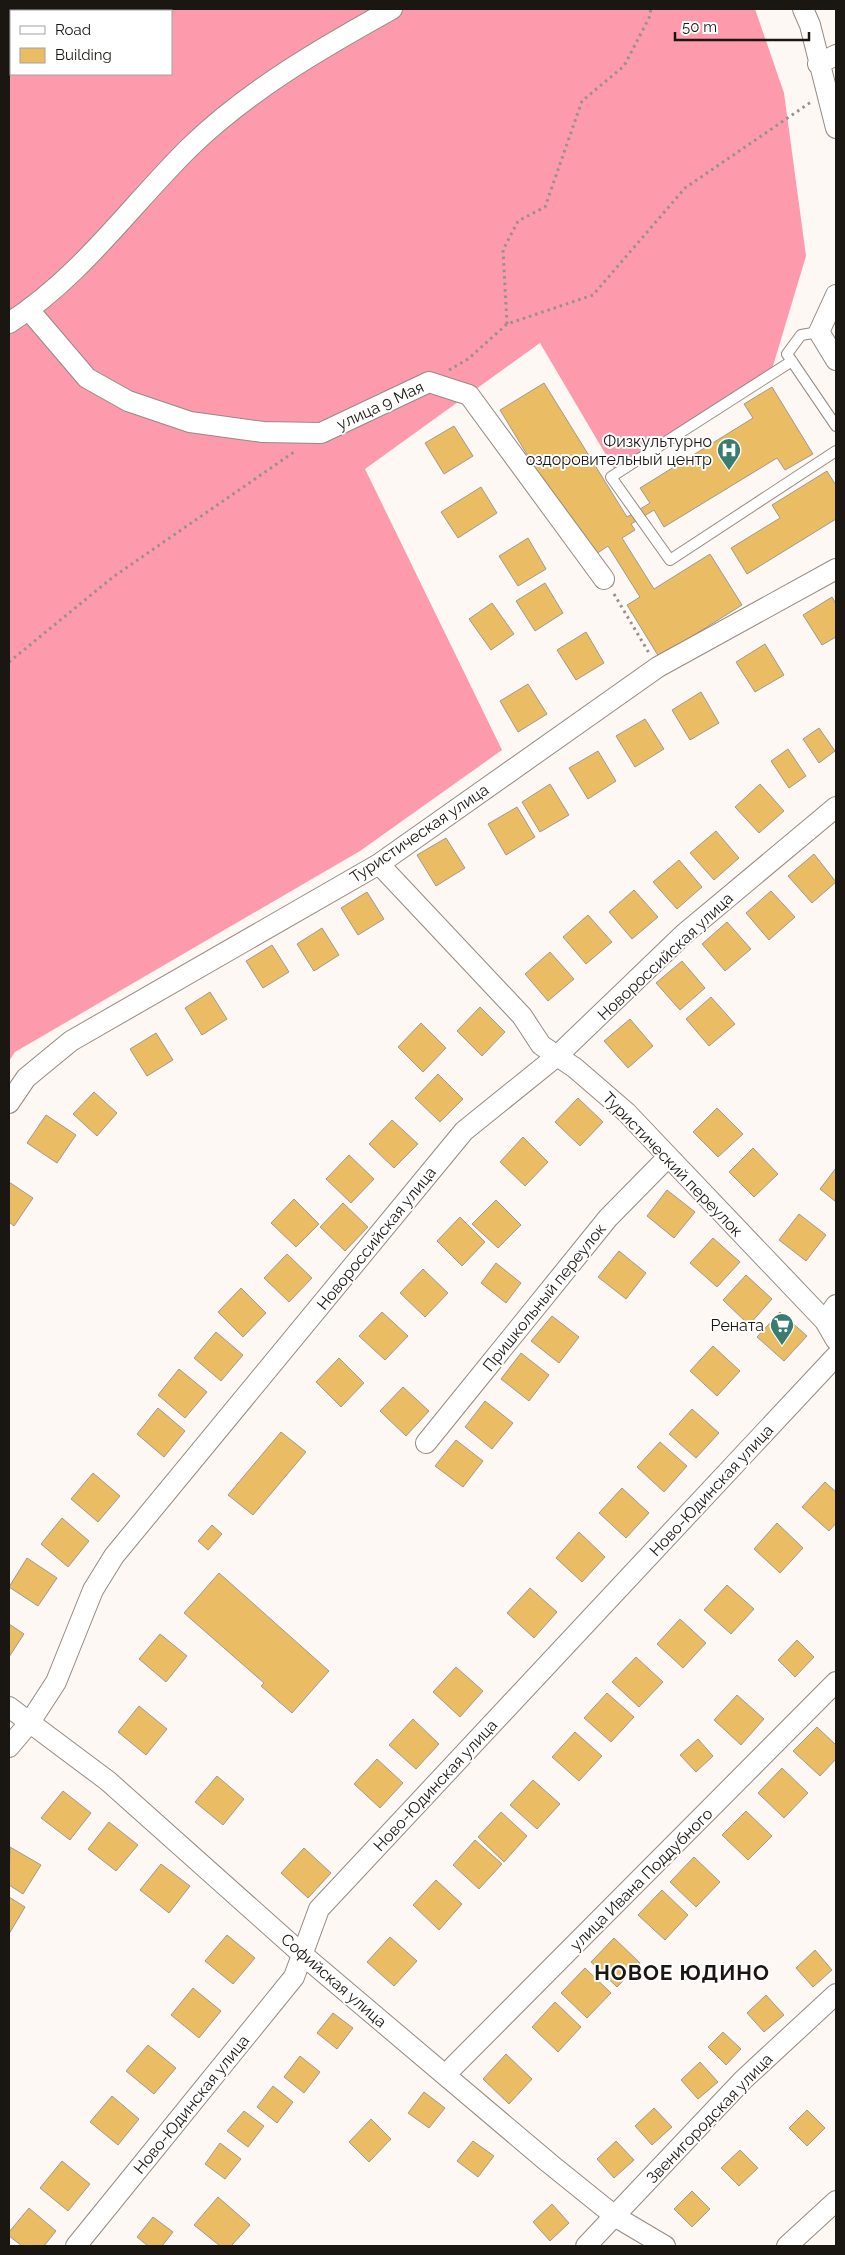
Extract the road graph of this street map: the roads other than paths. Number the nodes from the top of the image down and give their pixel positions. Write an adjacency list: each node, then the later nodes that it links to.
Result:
1 (392, 9): 7 (street)
2 (803, 9): 4 (street)
3 (836, 55): 4 (street)
4 (818, 64): 5 (street)
5 (836, 128)
6 (836, 295): 9 (street)
7 (29, 310): 8 (street); 15 (street, улица 9 Мая)
8 (9, 323)
9 (819, 332): 10 (street); 11 (lane)
10 (836, 360)
11 (792, 361): 12 (lane); 13 (lane)
12 (836, 426)
13 (836, 451)
14 (836, 569): 17 (street, Туристическая улица)
15 (604, 579)
16 (836, 807): 18 (street, Новороссийская улица)
17 (379, 864): 18 (street, Туристический переулок); 19 (street, Туристическая улица)
18 (557, 1056): 20 (street, Туристический переулок); 28 (street, Новороссийская улица)
19 (9, 1103)
20 (668, 1157): 22 (street, Туристический переулок); 25 (street, Пришкольный переулок)
21 (836, 1305): 22 (street)
22 (824, 1321): 23 (street, Туристический переулок)
23 (836, 1340)
24 (836, 1356): 30 (street, Ново-Юдинская улица)
25 (426, 1443)
26 (836, 1682): 32 (street, улица Ивана Поддубного)
27 (9, 1707): 28 (street, Софийская улица)
28 (30, 1722): 29 (street, Новороссийская улица); 30 (street, Софийская улица)
29 (9, 1747)
30 (303, 1954): 32 (street, Софийская улица); 35 (street, Ново-Юдинская улица)
31 (836, 1994): 34 (street, Звенигородская улица)
32 (445, 2075): 34 (street, Софийская улица)
33 (836, 2201): 38 (street)
34 (616, 2217): 36 (street, Звенигородская улица); 37 (street, Софийская улица)
35 (76, 2246)
36 (586, 2246)
37 (665, 2246)
38 (787, 2246)

